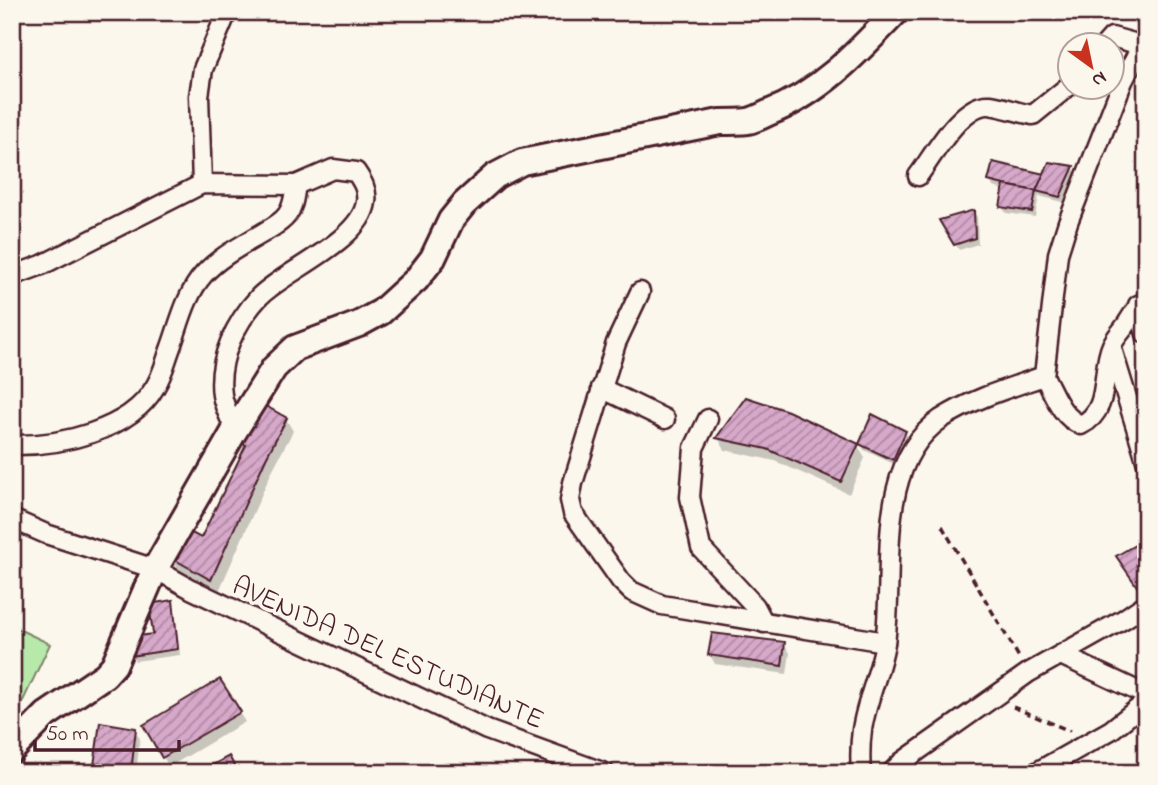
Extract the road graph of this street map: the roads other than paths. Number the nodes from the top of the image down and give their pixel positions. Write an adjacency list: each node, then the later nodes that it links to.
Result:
1 (227, 12): 7 (street)
2 (896, 12): 18 (main road)
3 (1126, 39): 4 (street)
4 (1144, 41): 14 (street)
5 (1056, 96): 6 (street)
6 (918, 176)
7 (202, 184): 8 (street); 9 (street)
8 (296, 185): 18 (street); 19 (street)
9 (12, 276)
10 (640, 292): 15 (street)
11 (1142, 303): 12 (street); 13 (street)
12 (1146, 334)
13 (1111, 346): 14 (street); 20 (street)
14 (1044, 376): 25 (street)
15 (601, 388): 16 (street); 24 (street)
16 (665, 419)
17 (708, 419): 24 (street)
18 (235, 430): 22 (main road)
19 (12, 445)
20 (1146, 460)
21 (12, 519): 22 (street, AVENIDA DEL ESTUDIANTE)
22 (155, 569): 29 (main road); 30 (street, AVENIDA DEL ESTUDIANTE)
23 (1146, 604): 26 (street)
24 (764, 623): 25 (street)
25 (885, 642): 31 (street)
26 (1061, 655): 27 (street); 32 (street)
27 (1146, 695)
28 (1146, 702): 33 (street)
29 (12, 750)
30 (605, 773)
31 (861, 773)
32 (891, 773)
33 (1035, 773)

